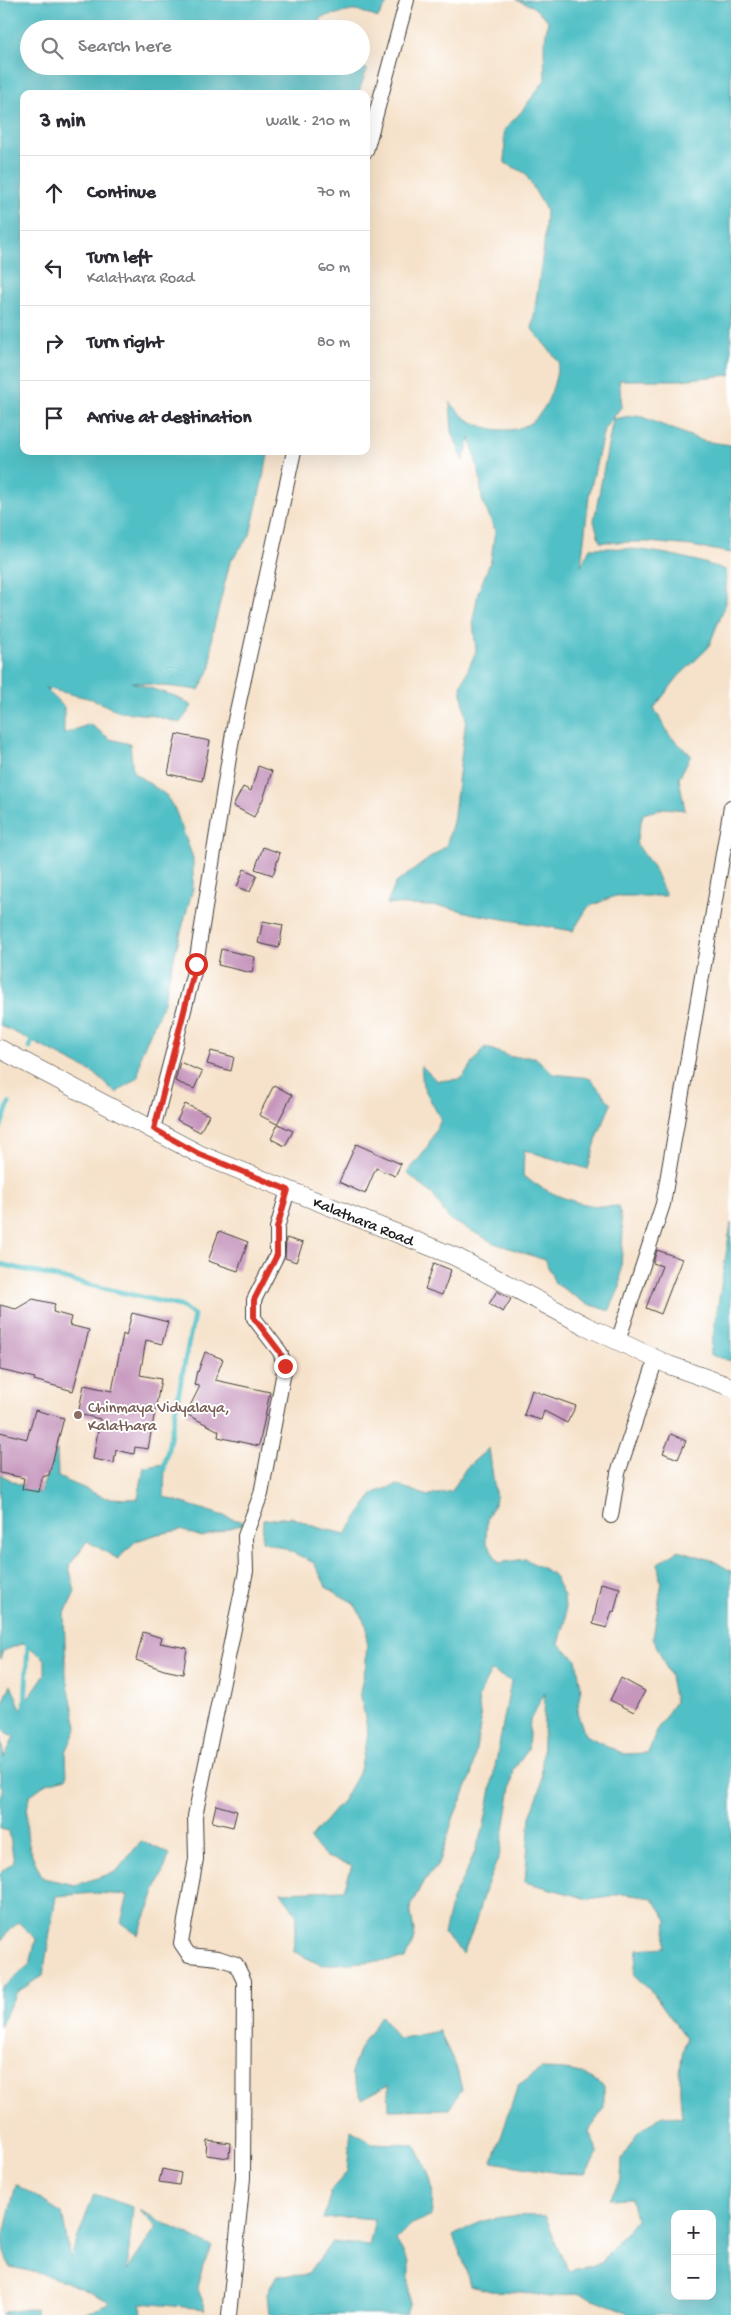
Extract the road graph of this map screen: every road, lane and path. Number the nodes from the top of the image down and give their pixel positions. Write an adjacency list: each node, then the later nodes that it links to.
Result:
1 (407, 0): 2 (street)
2 (370, 136)
3 (293, 455): 6 (street)
4 (731, 808): 8 (street)
5 (0, 1049): 6 (street, Kalathara Road)
6 (154, 1129): 7 (street, Kalathara Road)
7 (288, 1190): 8 (street, Kalathara Road); 12 (street)
8 (618, 1341): 9 (street, Kalathara Road)
9 (656, 1359): 10 (street, Kalathara Road); 11 (street)
10 (731, 1387)
11 (610, 1516)
12 (229, 2315)

